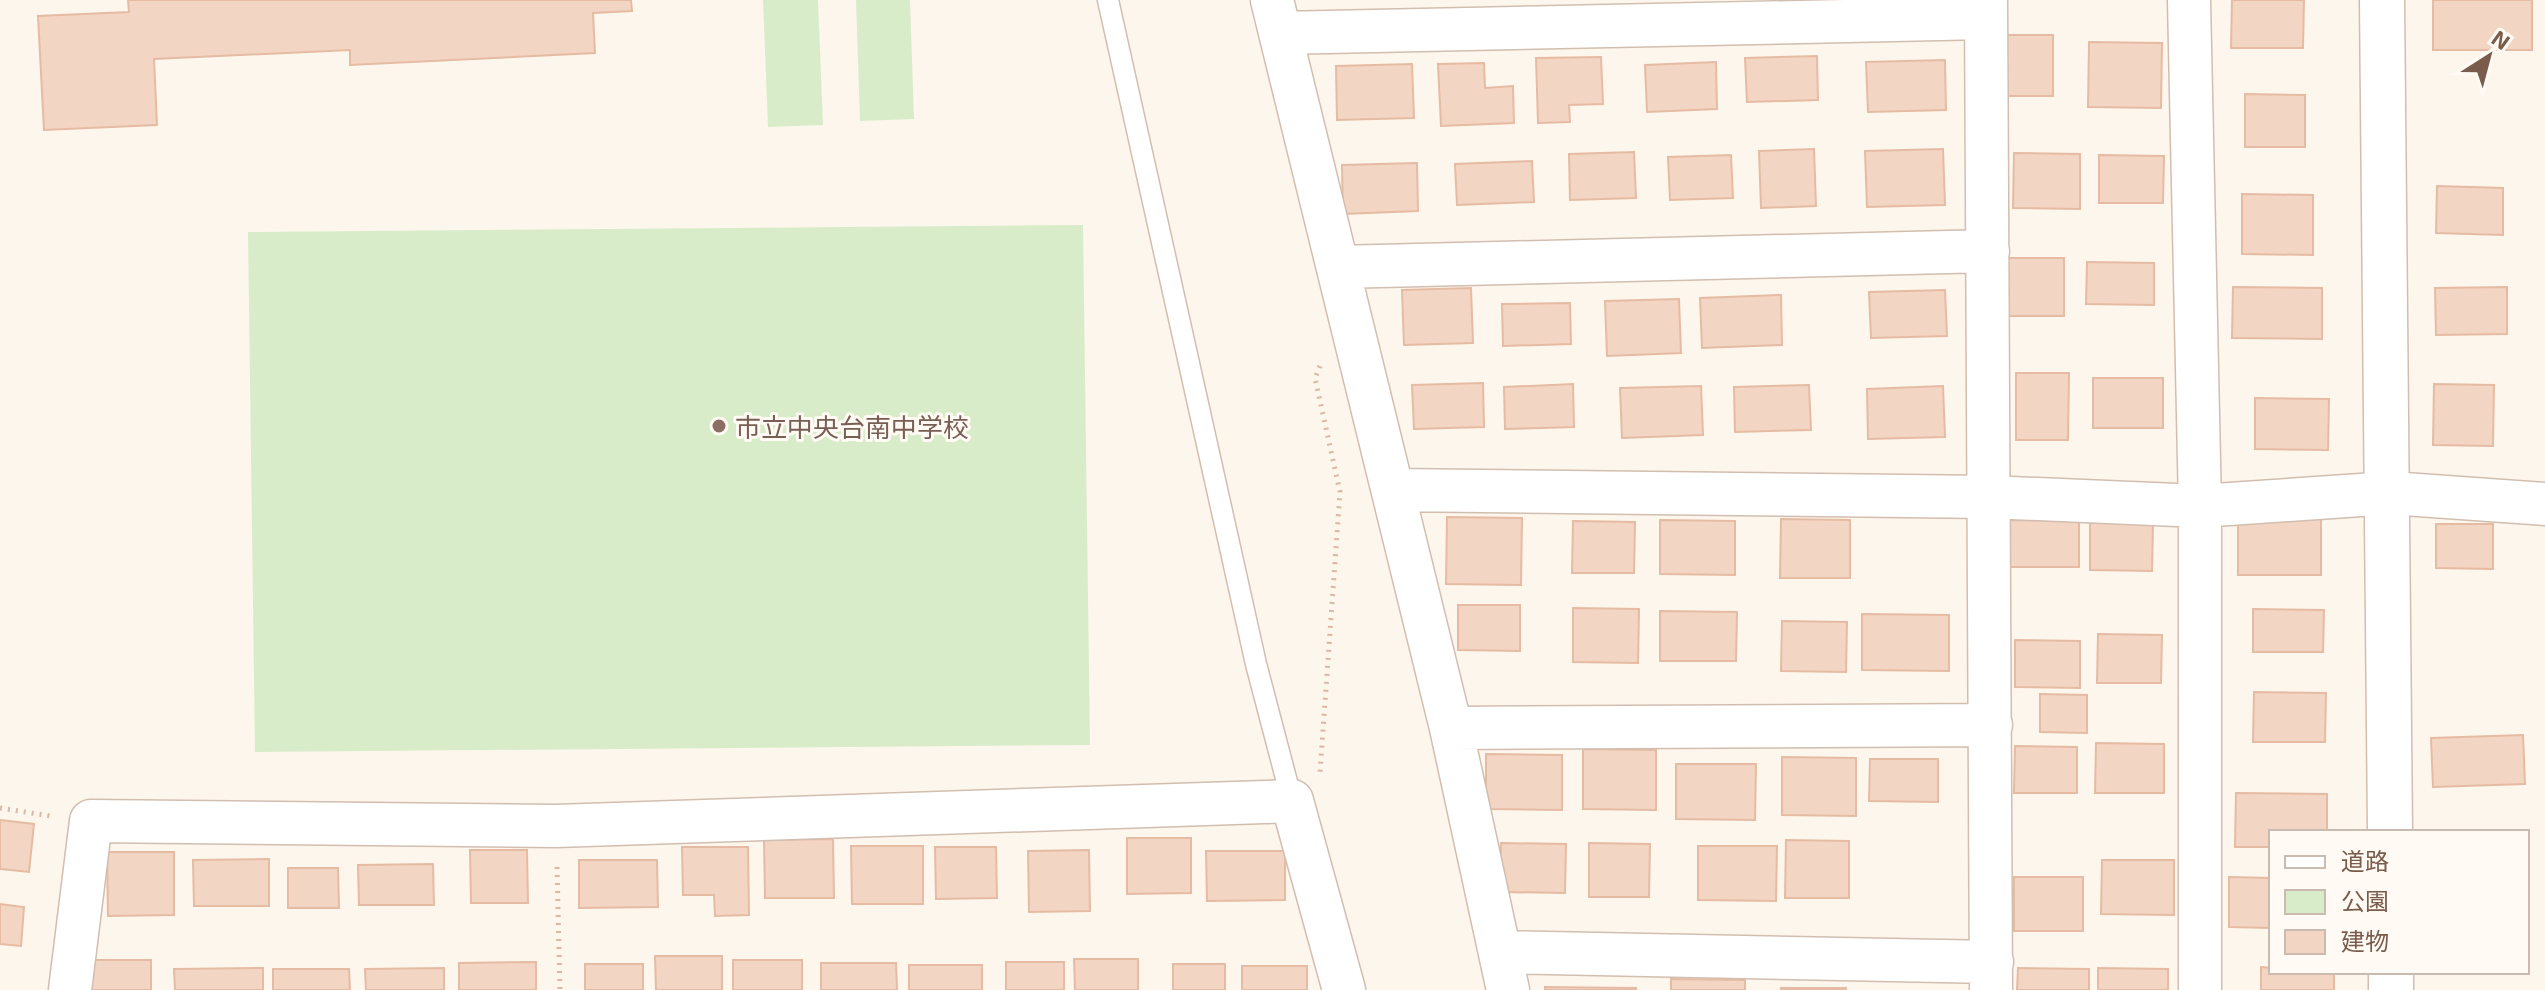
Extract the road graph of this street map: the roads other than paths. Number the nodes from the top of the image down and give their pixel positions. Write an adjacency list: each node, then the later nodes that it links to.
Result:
1 (1108, 0): 15 (lane)
2 (2189, 0): 12 (street)
3 (2382, 0): 9 (street)
4 (1986, 9): 5 (street); 6 (street)
5 (1276, 16): 7 (street)
6 (1988, 251): 7 (street); 10 (street)
7 (1338, 267): 8 (street)
8 (1394, 490): 10 (street); 14 (street)
9 (2390, 493): 11 (street); 12 (street); 16 (street)
10 (1989, 497): 12 (street); 13 (street)
11 (2545, 504)
12 (2200, 506): 21 (street)
13 (1991, 725): 14 (street); 18 (street)
14 (1451, 728): 17 (street)
15 (1306, 788): 19 (street); 20 (street)
16 (2390, 830)
17 (1504, 971): 18 (street)
18 (1992, 976)
19 (70, 990)
20 (1344, 990)
21 (2200, 990)

